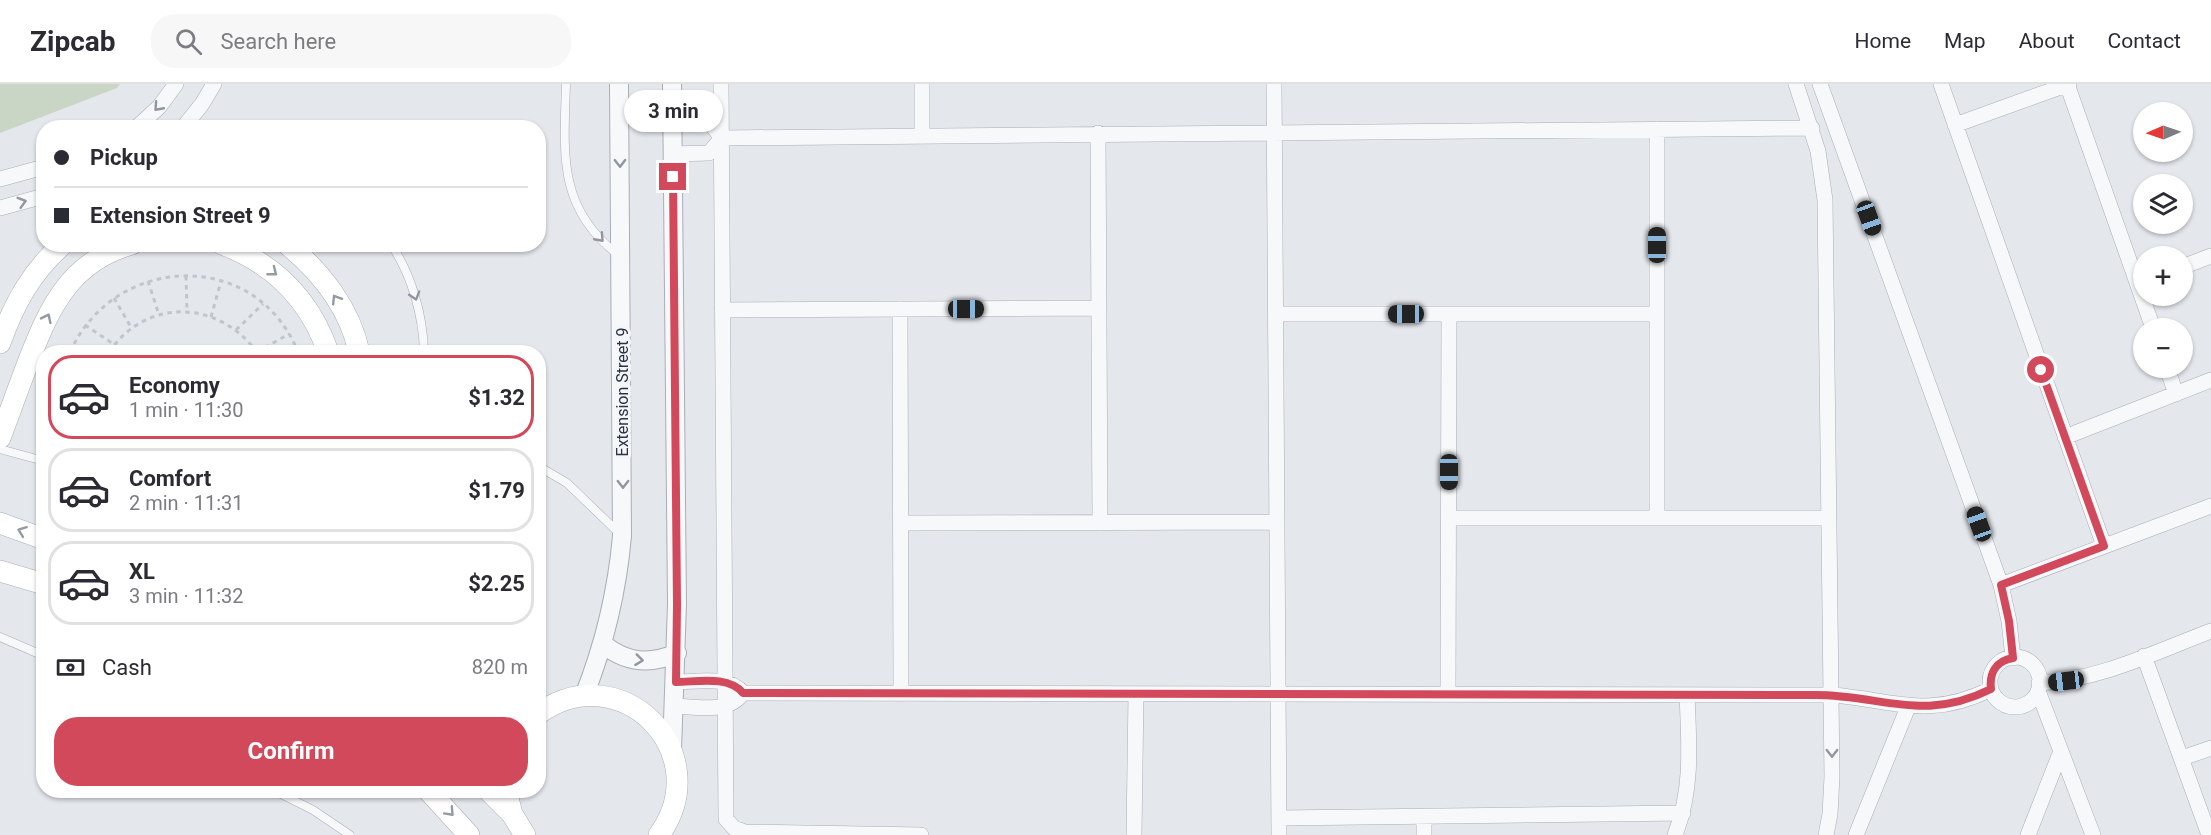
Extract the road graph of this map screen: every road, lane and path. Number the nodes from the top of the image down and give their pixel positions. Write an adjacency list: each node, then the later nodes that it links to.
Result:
1 (176, 84): 13 (street, one-way to 13)
2 (214, 84): 14 (street)
3 (566, 84): 34 (lane, one-way to 34)
4 (619, 84): 34 (street, Extension Street 9, one-way to 34)
5 (672, 84): 15 (street)
6 (721, 84): 22 (street)
7 (922, 84): 21 (street)
8 (1274, 84): 19 (street)
9 (1796, 84): 17 (street)
10 (1820, 84): 85 (street)
11 (1941, 84): 16 (street)
12 (2068, 84): 16 (street); 36 (street)
13 (145, 120)
14 (189, 120)
15 (672, 124): 22 (street); 23 (street)
16 (1955, 125): 67 (street)
17 (1812, 128): 18 (street); 75 (street)
18 (1657, 129): 19 (street); 48 (street)
19 (1275, 132): 20 (street); 46 (street)
20 (1098, 134): 21 (street); 42 (street)
21 (922, 135): 22 (street)
22 (722, 138): 23 (street); 44 (street)
23 (673, 154): 90 (street)
24 (36, 168): 25 (street)
25 (0, 179)
26 (36, 198): 27 (street, one-way to 26)
27 (0, 208)
28 (55, 252): 55 (main road)
29 (111, 252): 68 (main road, one-way to 29)
30 (240, 252): 61 (main road, one-way to 61)
31 (296, 252): 62 (main road, one-way to 31)
32 (395, 252): 63 (lane, one-way to 63)
33 (2211, 256): 35 (street)
34 (621, 257): 81 (street, Extension Street 9, one-way to 81)
35 (2193, 263)
36 (2133, 264)
37 (186, 276): 38 (path); 39 (path); 45 (path)
38 (148, 281): 40 (path); 49 (path)
39 (221, 281): 41 (path); 50 (path)
40 (114, 298): 51 (path); 52 (path)
41 (263, 304): 53 (path); 54 (path)
42 (1099, 308): 43 (street); 79 (street)
43 (900, 309): 44 (street); 78 (street)
44 (722, 310): 94 (street)
45 (187, 312): 49 (path); 50 (path)
46 (1276, 314): 47 (street); 76 (street)
47 (1449, 314): 48 (street); 73 (street)
48 (1657, 314): 74 (street)
49 (159, 315): 52 (path)
50 (212, 317): 53 (path)
51 (85, 325): 56 (path); 57 (path)
52 (132, 328): 57 (path)
53 (236, 330): 58 (path)
54 (289, 334): 59 (path); 60 (path)
55 (0, 343)
56 (74, 345)
57 (115, 345)
58 (250, 345)
59 (269, 345)
60 (294, 345)
61 (325, 345)
62 (357, 345)
63 (424, 345)
64 (2170, 378): 66 (street)
65 (2211, 380): 66 (street)
66 (2176, 394): 67 (street)
67 (2065, 437): 82 (street)
68 (0, 438)
69 (0, 449): 70 (lane)
70 (36, 460)
71 (546, 471): 81 (lane)
72 (2211, 506): 82 (street)
73 (1449, 518): 74 (street); 101 (street)
74 (1657, 518): 75 (street)
75 (1829, 518): 103 (street)
76 (1277, 522): 79 (street); 100 (street)
77 (0, 523): 80 (main road, one-way to 77)
78 (901, 523): 79 (street); 98 (street)
79 (1100, 523)
80 (36, 536)
81 (622, 536): 88 (street, Extension Street 9)
82 (2104, 546): 85 (street)
83 (0, 571): 84 (main road)
84 (36, 584)
85 (2001, 585): 92 (street)
86 (2211, 631): 91 (street)
87 (0, 637): 89 (lane)
88 (603, 644): 90 (street, one-way to 90); 104 (street, Extension Street 9)
89 (36, 653)
90 (677, 653): 93 (street)
91 (2144, 656): 95 (street); 112 (street)
92 (2013, 658): 95 (street); 96 (street)
93 (676, 682): 94 (street); 105 (street)
94 (724, 682): 97 (street); 107 (street)
95 (2039, 687): 96 (street); 111 (street)
96 (1991, 689): 106 (street)
97 (743, 693): 98 (street); 107 (street)
98 (902, 694): 99 (street)
99 (1136, 694): 100 (street); 126 (street)
100 (1278, 694): 101 (street); 120 (street)
101 (1448, 695): 102 (street)
102 (1687, 695): 103 (street); 117 (street)
103 (1832, 695): 106 (street); 130 (street, one-way to 130)
104 (584, 696): 108 (main road); 110 (main road)
105 (674, 706): 107 (street); 110 (street)
106 (1908, 706): 131 (street)
107 (724, 707): 125 (street)
108 (546, 709)
109 (2211, 748): 112 (street)
110 (672, 750): 124 (main road)
111 (2061, 751): 132 (street); 133 (street)
112 (2182, 758): 134 (street)
113 (289, 798): 121 (lane)
114 (435, 798): 122 (main road, one-way to 122)
115 (496, 798): 118 (main road)
116 (508, 798): 118 (main road)
117 (1683, 813): 119 (street); 129 (street)
118 (512, 814): 123 (main road)
119 (1424, 817): 120 (street); 128 (street)
120 (1279, 818): 127 (street)
121 (350, 835)
122 (469, 835)
123 (525, 835)
124 (660, 835)
125 (921, 835)
126 (1134, 835)
127 (1279, 835)
128 (1424, 835)
129 (1675, 835)
130 (1826, 835)
131 (1856, 835)
132 (2028, 835)
133 (2092, 835)
134 (2209, 835)

